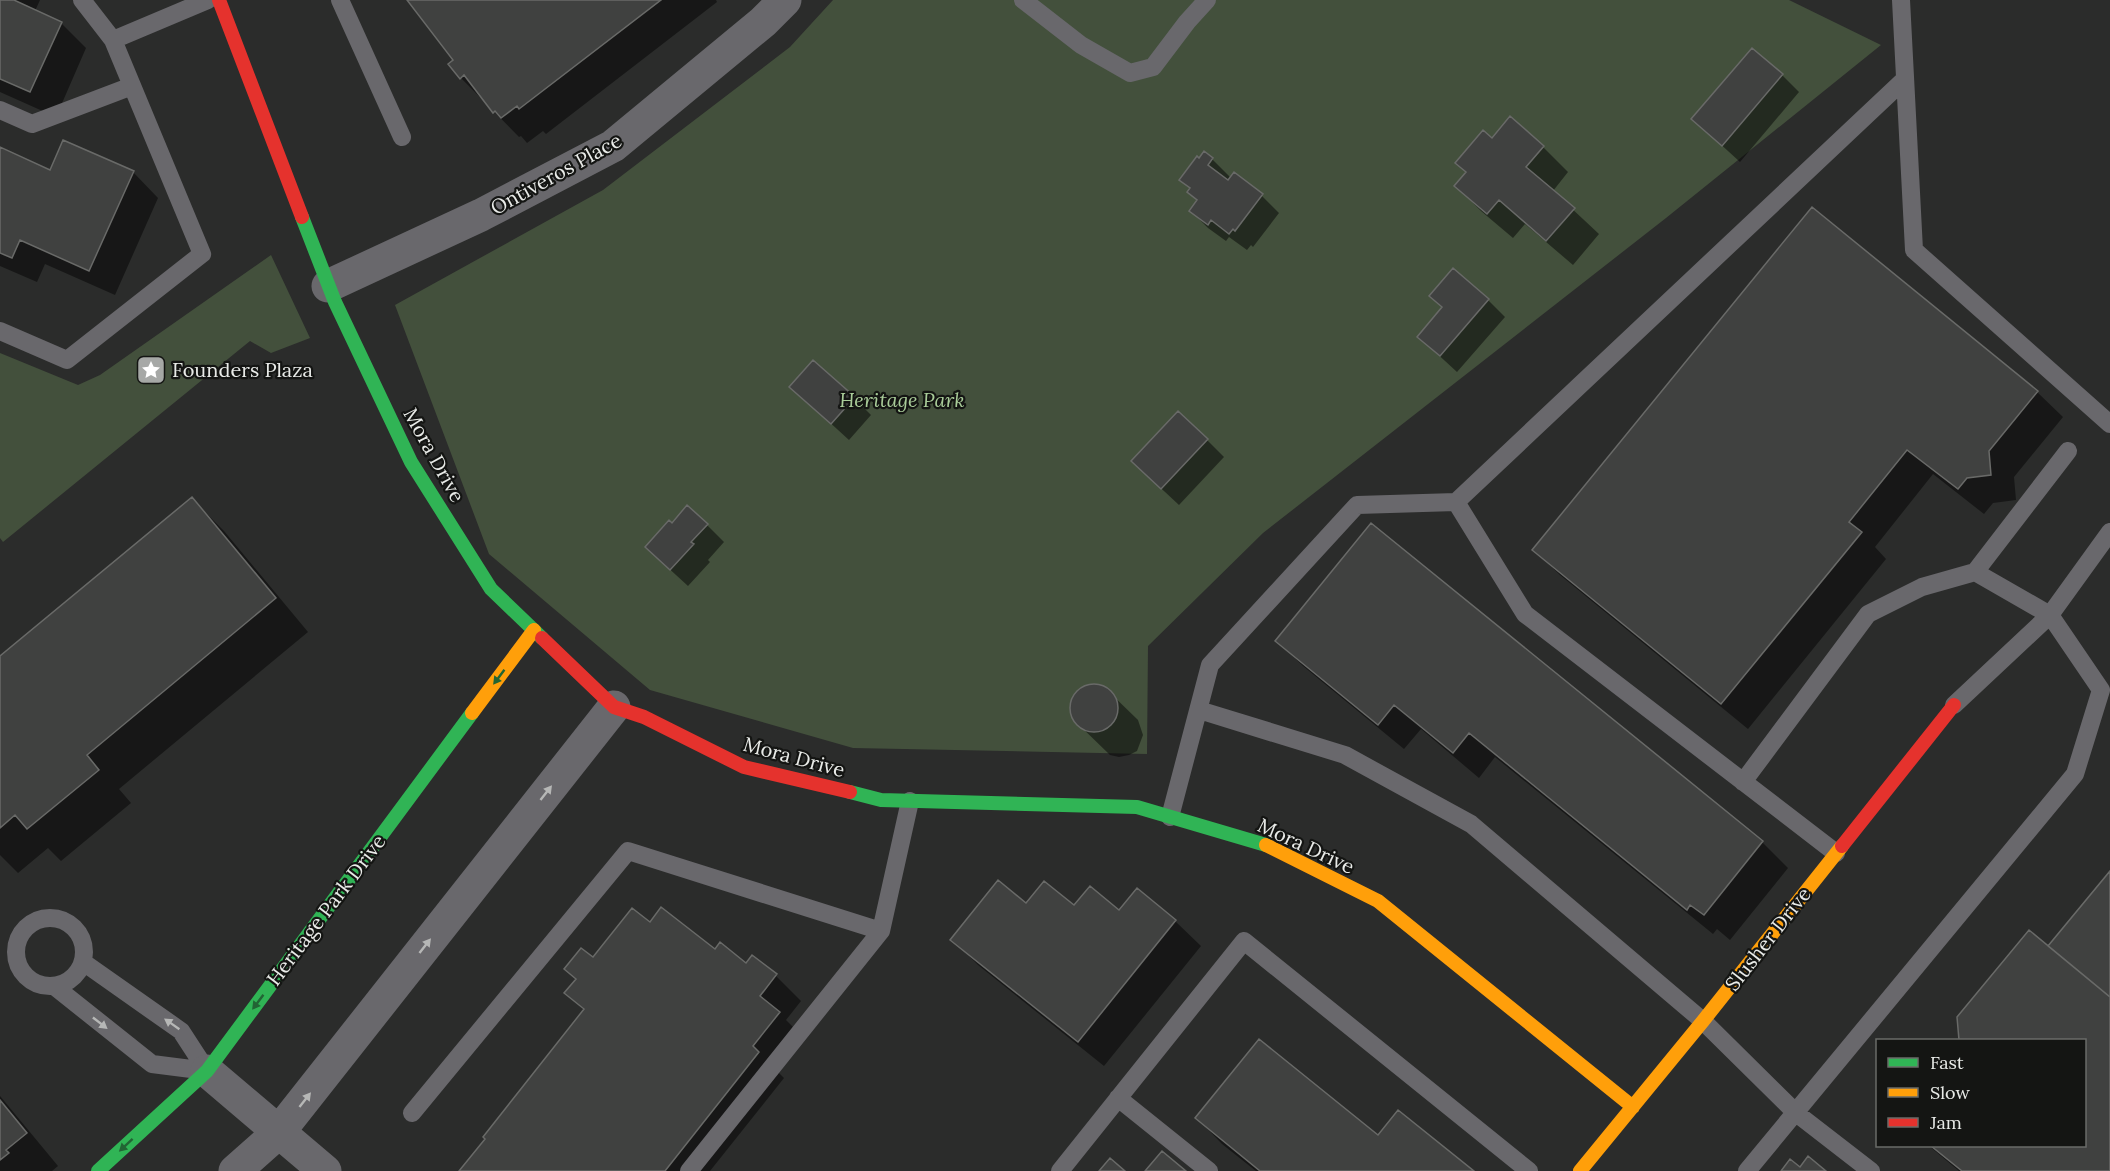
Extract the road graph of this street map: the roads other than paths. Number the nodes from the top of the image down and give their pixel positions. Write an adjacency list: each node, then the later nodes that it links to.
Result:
1 (82, 0): 9 (lane)
2 (208, 0): 9 (lane)
3 (219, 0): 14 (street, Mora Drive)
4 (340, 0): 13 (lane)
5 (785, 0): 14 (street, Ontiveros Place)
6 (1023, 0): 7 (lane)
7 (1207, 0)
8 (1901, 0): 10 (lane)
9 (113, 40): 11 (lane)
10 (1905, 79): 16 (lane); 18 (lane)
11 (132, 86): 12 (lane); 15 (lane)
12 (0, 110)
13 (402, 137)
14 (328, 286): 22 (street, Mora Drive)
15 (0, 331)
16 (2110, 424)
17 (2068, 451): 20 (lane)
18 (1456, 502): 25 (lane); 26 (lane)
19 (2110, 532): 21 (lane)
20 (1976, 572): 21 (lane); 26 (lane)
21 (2050, 615): 23 (lane); 38 (lane)
22 (534, 630): 24 (street, Mora Drive); 34 (street, Heritage Park Drive, one-way to 34)
23 (1954, 705): 29 (street, Slusher Drive)
24 (614, 707): 27 (street, Mora Drive); 39 (street, one-way to 24)
25 (1199, 710): 28 (lane); 33 (lane)
26 (1743, 782): 29 (lane)
27 (910, 801): 28 (street, Mora Drive); 30 (lane)
28 (1170, 817): 36 (street, Mora Drive)
29 (1836, 853): 33 (street, Slusher Drive)
30 (881, 931): 37 (lane); 43 (lane)
31 (83, 962): 32 (lane); 32 (lane); 34 (lane, one-way to 31)
32 (54, 986): 34 (lane, one-way to 34)
33 (1703, 1021): 36 (street, Slusher Drive); 38 (lane)
34 (207, 1071): 39 (street); 40 (street, Heritage Park Drive, one-way to 40)
35 (1118, 1098): 44 (lane); 45 (lane); 46 (lane)
36 (1633, 1107): 47 (street, Slusher Drive)
37 (412, 1113)
38 (1796, 1113): 48 (lane); 49 (lane)
39 (278, 1133): 41 (street); 42 (street)
40 (98, 1171)
41 (235, 1171)
42 (325, 1171)
43 (689, 1171)
44 (1060, 1171)
45 (1209, 1171)
46 (1529, 1171)
47 (1580, 1171)
48 (1747, 1171)
49 (1871, 1171)

